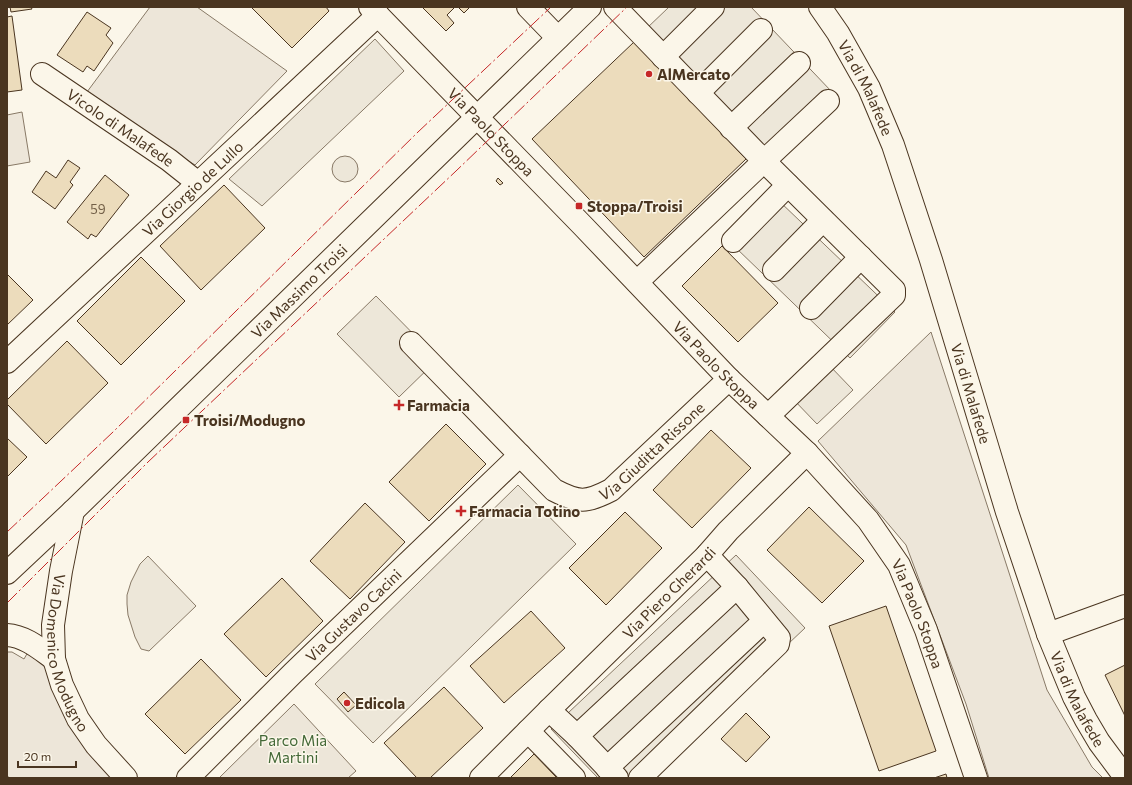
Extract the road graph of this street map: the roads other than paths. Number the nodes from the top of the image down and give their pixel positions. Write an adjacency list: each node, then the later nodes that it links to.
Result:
1 (528, 7): 8 (street)
2 (590, 7): 8 (street, Via Massimo Troisi)
3 (615, 7): 9 (street)
4 (713, 7): 9 (street)
5 (820, 7): 37 (street, Via di Malafede)
6 (374, 11): 14 (street, Via Paolo Stoppa); 17 (street, Via Giorgio de Lullo)
7 (761, 30): 12 (street)
8 (558, 38): 14 (street, Via Massimo Troisi)
9 (663, 56): 12 (street)
10 (799, 63): 15 (street)
11 (42, 74): 17 (street, Vicolo di Malafede)
12 (698, 93): 15 (street)
13 (828, 101): 16 (street)
14 (478, 117): 23 (street, Via Paolo Stoppa); 31 (street, Via Massimo Troisi)
15 (732, 128): 16 (street)
16 (764, 161): 18 (street); 23 (street)
17 (198, 183): 26 (street, Via Giorgio de Lullo)
18 (788, 185): 19 (street); 20 (street)
19 (823, 220): 21 (street); 22 (street)
20 (733, 241)
21 (861, 257): 24 (street); 28 (street)
22 (774, 270)
23 (637, 282): 27 (street, Via Paolo Stoppa)
24 (811, 308)
25 (411, 343): 30 (street, Via Giuditta Rissone)
26 (7, 362)
27 (729, 379): 28 (street, Via Paolo Stoppa); 30 (street, Via Giuditta Rissone)
28 (768, 416): 29 (street, Via Paolo Stoppa)
29 (806, 453): 32 (street, Via Piero Gherardi); 50 (street, Via Paolo Stoppa)
30 (520, 455): 46 (street, Via Gustavo Cacini)
31 (73, 511): 33 (street, Via Massimo Troisi); 39 (street, Via Domenico Modugno)
32 (707, 555): 34 (street); 40 (street, Via Piero Gherardi)
33 (7, 573)
34 (737, 587): 36 (street); 42 (street)
35 (1125, 606): 37 (street)
36 (764, 620): 43 (street); 49 (street)
37 (1048, 634): 44 (street, Via di Malafede)
38 (7, 635): 39 (street)
39 (54, 659): 45 (street, Via Domenico Modugno)
40 (549, 710): 41 (street, Via Piero Gherardi); 42 (street)
41 (528, 731): 47 (street, Via Piero Gherardi); 48 (street)
42 (577, 736): 43 (street)
43 (612, 773)
44 (1125, 777)
45 (126, 778)
46 (188, 778)
47 (481, 778)
48 (574, 778)
49 (640, 778)
50 (976, 778)

